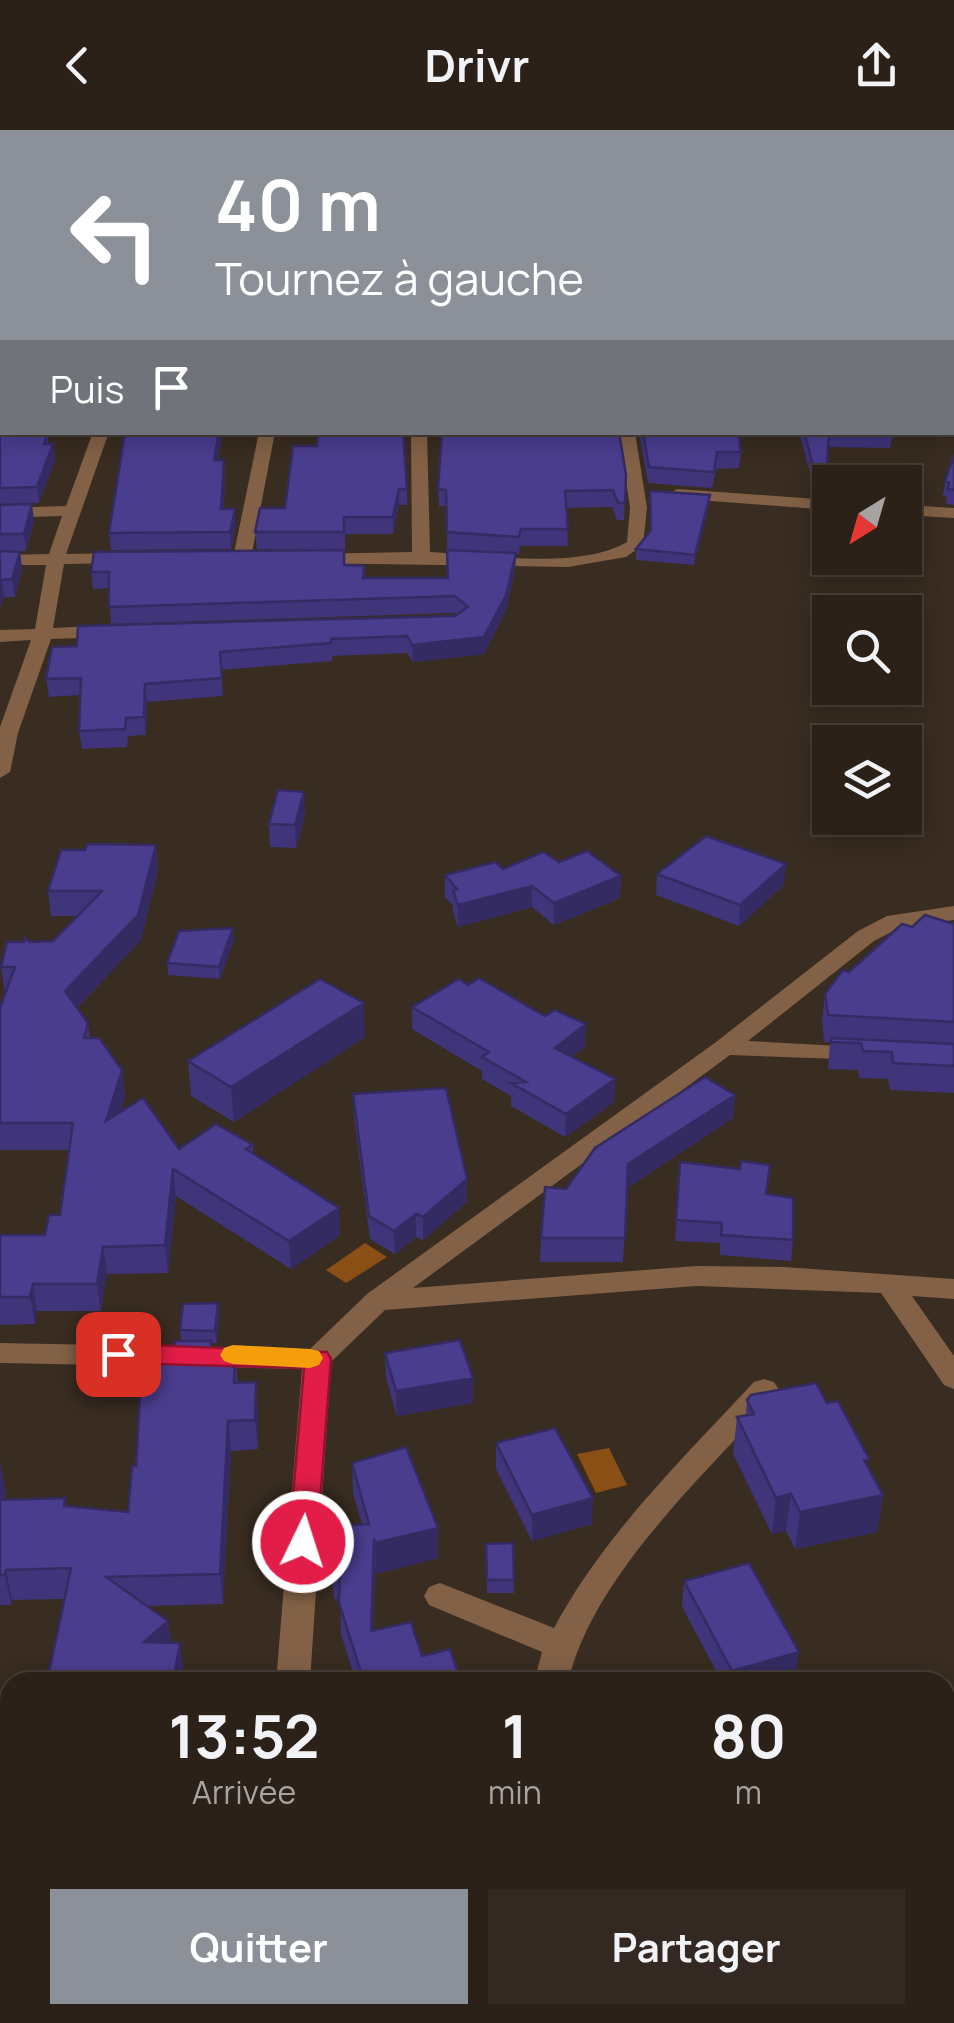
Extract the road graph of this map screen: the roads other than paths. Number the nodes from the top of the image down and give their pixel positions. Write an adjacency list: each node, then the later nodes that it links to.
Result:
1 (100, 435): 7 (street)
2 (266, 435): 14 (street)
3 (419, 435): 11 (street)
4 (628, 435): 5 (street)
5 (637, 491): 6 (street); 11 (street)
6 (812, 504)
7 (73, 511): 10 (street); 12 (street)
8 (922, 511): 9 (street)
9 (954, 513)
10 (0, 514)
11 (421, 557): 16 (street)
12 (56, 558): 13 (street); 15 (street); 18 (street)
13 (149, 558)
14 (242, 558)
15 (0, 560)
16 (295, 560)
17 (131, 630): 18 (street)
18 (43, 634): 19 (street); 20 (street)
19 (0, 636)
20 (4, 733): 21 (street)
21 (0, 772)
22 (954, 913): 23 (street)
23 (725, 1047): 24 (street); 27 (street)
24 (878, 1056)
25 (890, 1286): 26 (street); 27 (street); 30 (street)
26 (954, 1288)
27 (377, 1301): 29 (street)
28 (0, 1353): 29 (street)
29 (318, 1359): 34 (street)
30 (954, 1378)
31 (764, 1390): 33 (street)
32 (440, 1596): 33 (street)
33 (562, 1646): 35 (street)
34 (293, 1672)
35 (553, 1672)

